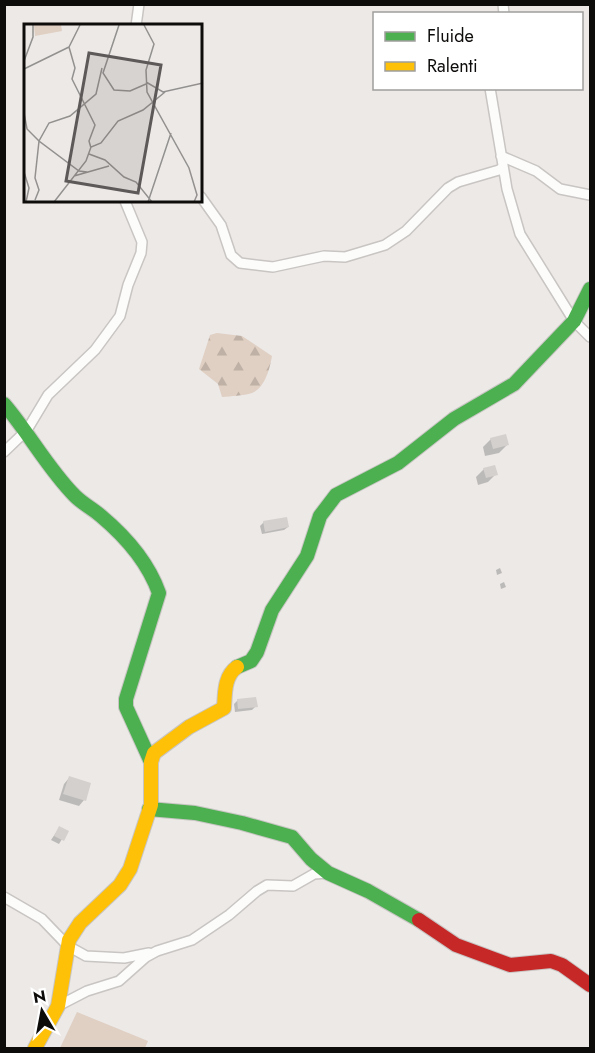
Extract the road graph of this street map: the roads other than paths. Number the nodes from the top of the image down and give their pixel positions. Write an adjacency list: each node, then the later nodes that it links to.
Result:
1 (139, 4): 2 (street)
2 (136, 24)
3 (490, 90): 4 (street)
4 (501, 156): 5 (street); 6 (street)
5 (503, 167): 7 (street); 10 (street)
6 (591, 195)
7 (202, 198)
8 (125, 202): 13 (street)
9 (591, 290): 10 (street)
10 (574, 321): 11 (street); 15 (street)
11 (591, 337)
12 (4, 404): 13 (street)
13 (27, 430): 14 (street); 15 (street)
14 (4, 452)
15 (151, 762): 16 (street)
16 (149, 810): 17 (street); 19 (street)
17 (328, 873): 20 (street); 21 (street)
18 (4, 897): 19 (street)
19 (68, 946): 20 (street); 22 (street)
20 (157, 951): 22 (street)
21 (591, 985)
22 (58, 1006): 23 (street)
23 (35, 1048)

